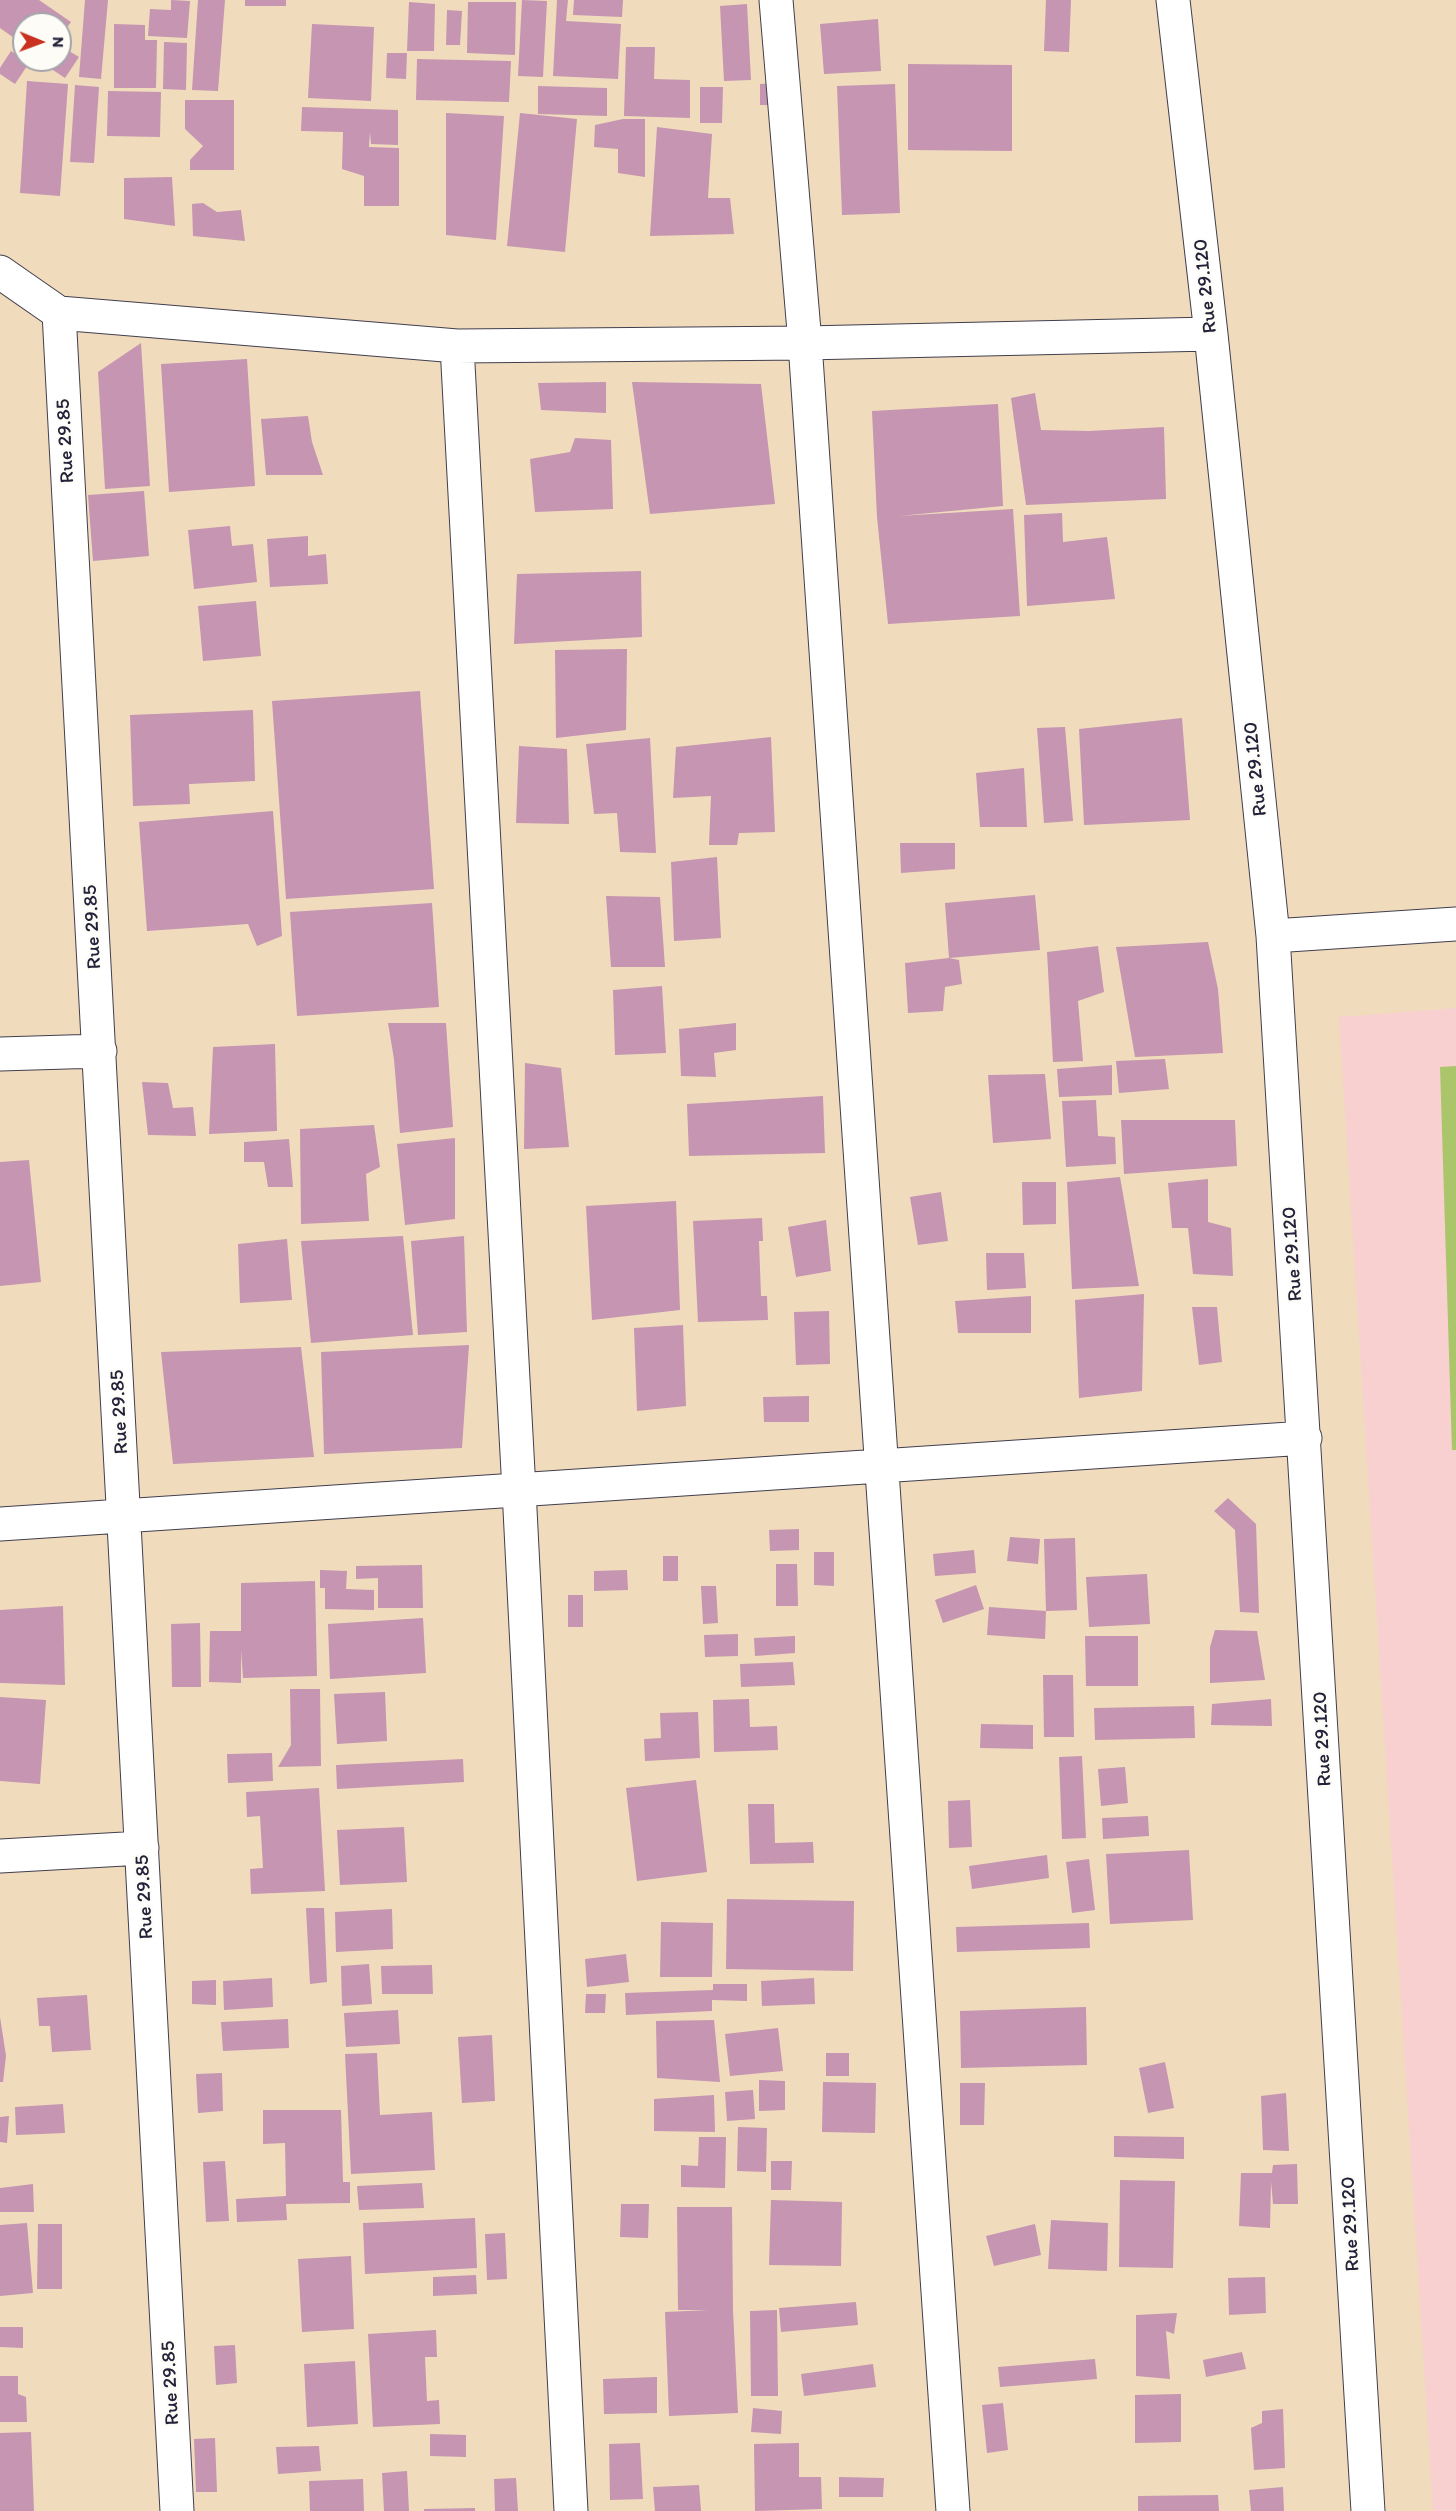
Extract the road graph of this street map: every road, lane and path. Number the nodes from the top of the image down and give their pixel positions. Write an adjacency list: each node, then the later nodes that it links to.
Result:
1 (776, 0): 6 (street)
2 (1173, 0): 5 (street, Rue 29.120)
3 (0, 272): 4 (street)
4 (59, 313): 7 (street); 10 (street, Rue 29.85)
5 (1211, 334): 6 (street); 9 (street, Rue 29.120)
6 (805, 343): 7 (street); 13 (street)
7 (457, 346): 14 (street)
8 (1456, 924): 9 (street)
9 (1273, 936): 12 (street, Rue 29.120)
10 (100, 1051): 11 (street); 15 (street, Rue 29.85)
11 (0, 1054)
12 (1305, 1438): 13 (street); 22 (street, Rue 29.120)
13 (880, 1466): 14 (street); 21 (street)
14 (519, 1490): 15 (street); 20 (street)
15 (125, 1516): 16 (street); 17 (street, Rue 29.85)
16 (0, 1524)
17 (142, 1848): 18 (street); 19 (street, Rue 29.85)
18 (0, 1856)
19 (177, 2511)
20 (571, 2511)
21 (953, 2511)
22 (1368, 2511)

